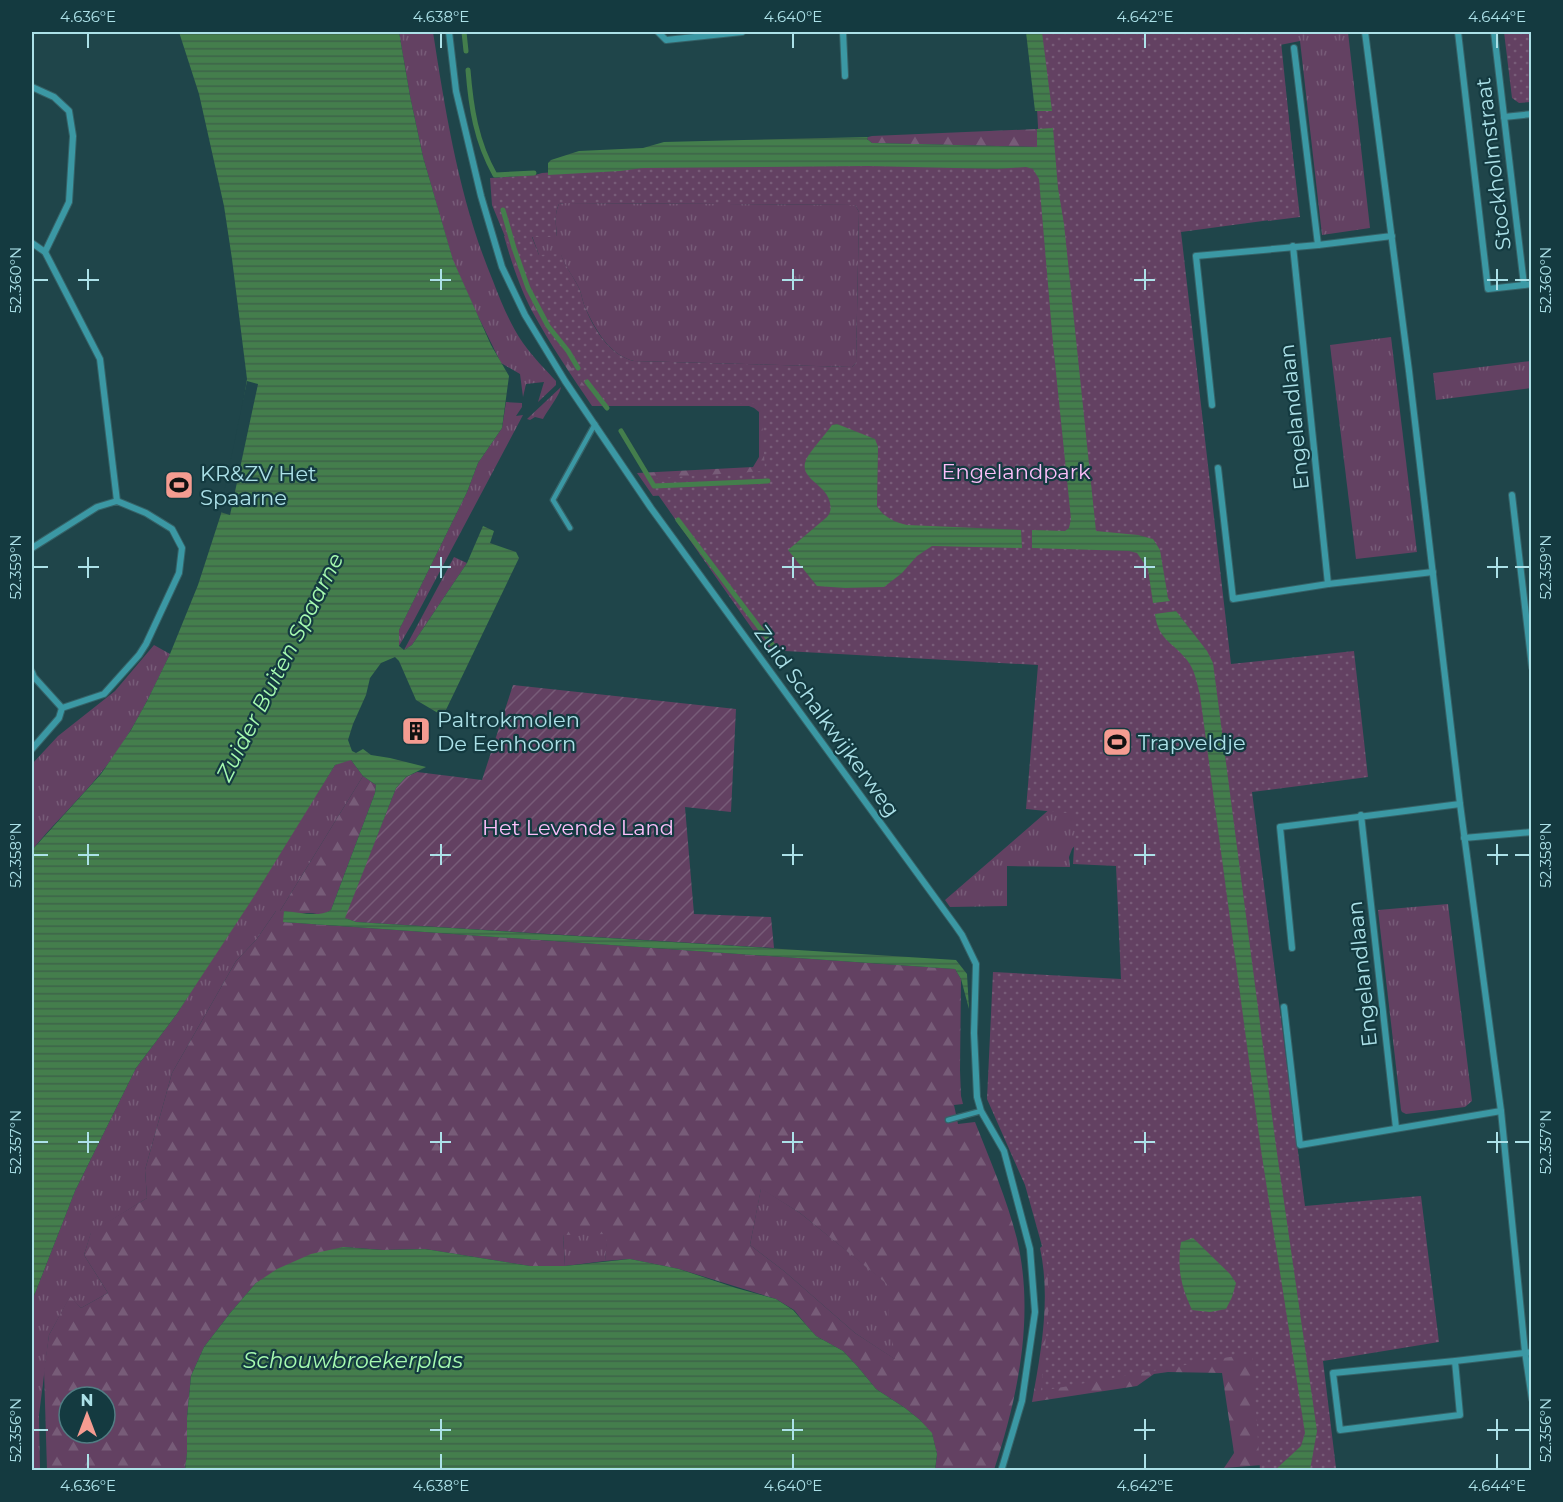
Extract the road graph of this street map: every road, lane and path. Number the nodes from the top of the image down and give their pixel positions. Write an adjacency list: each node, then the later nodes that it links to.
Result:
1 (449, 32): 21 (street, Zuid Schalkwijkerweg)
2 (658, 32): 3 (street)
3 (742, 32)
4 (843, 32): 9 (street)
5 (1365, 32): 13 (street)
6 (1458, 32): 19 (street)
7 (1494, 32): 12 (street, Stockholmstraat)
8 (1294, 48): 15 (street)
9 (845, 76)
10 (32, 87): 17 (street)
11 (1532, 114): 12 (street)
12 (1504, 117): 19 (street, Stockholmstraat)
13 (1392, 236): 15 (street); 27 (street)
14 (32, 243): 17 (street)
15 (1318, 245): 16 (street)
16 (1293, 246): 20 (street); 28 (street, Engelandlaan)
17 (45, 252): 24 (street)
18 (1532, 284): 19 (street)
19 (1524, 285)
20 (1212, 405)
21 (595, 424): 25 (lane); 39 (street, Zuid Schalkwijkerweg)
22 (1218, 468): 28 (street)
23 (1512, 495): 29 (street)
24 (117, 501): 26 (street); 31 (street)
25 (570, 528)
26 (32, 549)
27 (1432, 572): 28 (street); 33 (street)
28 (1328, 584)
29 (1532, 667)
30 (32, 672): 31 (street)
31 (62, 708): 32 (street)
32 (32, 749)
33 (1460, 804): 34 (street); 36 (street)
34 (1361, 815): 37 (street); 42 (street, Engelandlaan)
35 (1532, 832): 36 (street)
36 (1464, 838): 40 (street)
37 (1292, 948)
38 (1284, 1007): 42 (street)
39 (981, 1111): 41 (lane); 46 (street, Zuid Schalkwijkerweg)
40 (1501, 1111): 42 (street); 43 (street)
41 (948, 1120)
42 (1396, 1128)
43 (1528, 1352): 44 (street); 45 (street)
44 (1455, 1361): 44 (street)
45 (1532, 1399)
46 (1002, 1468)

